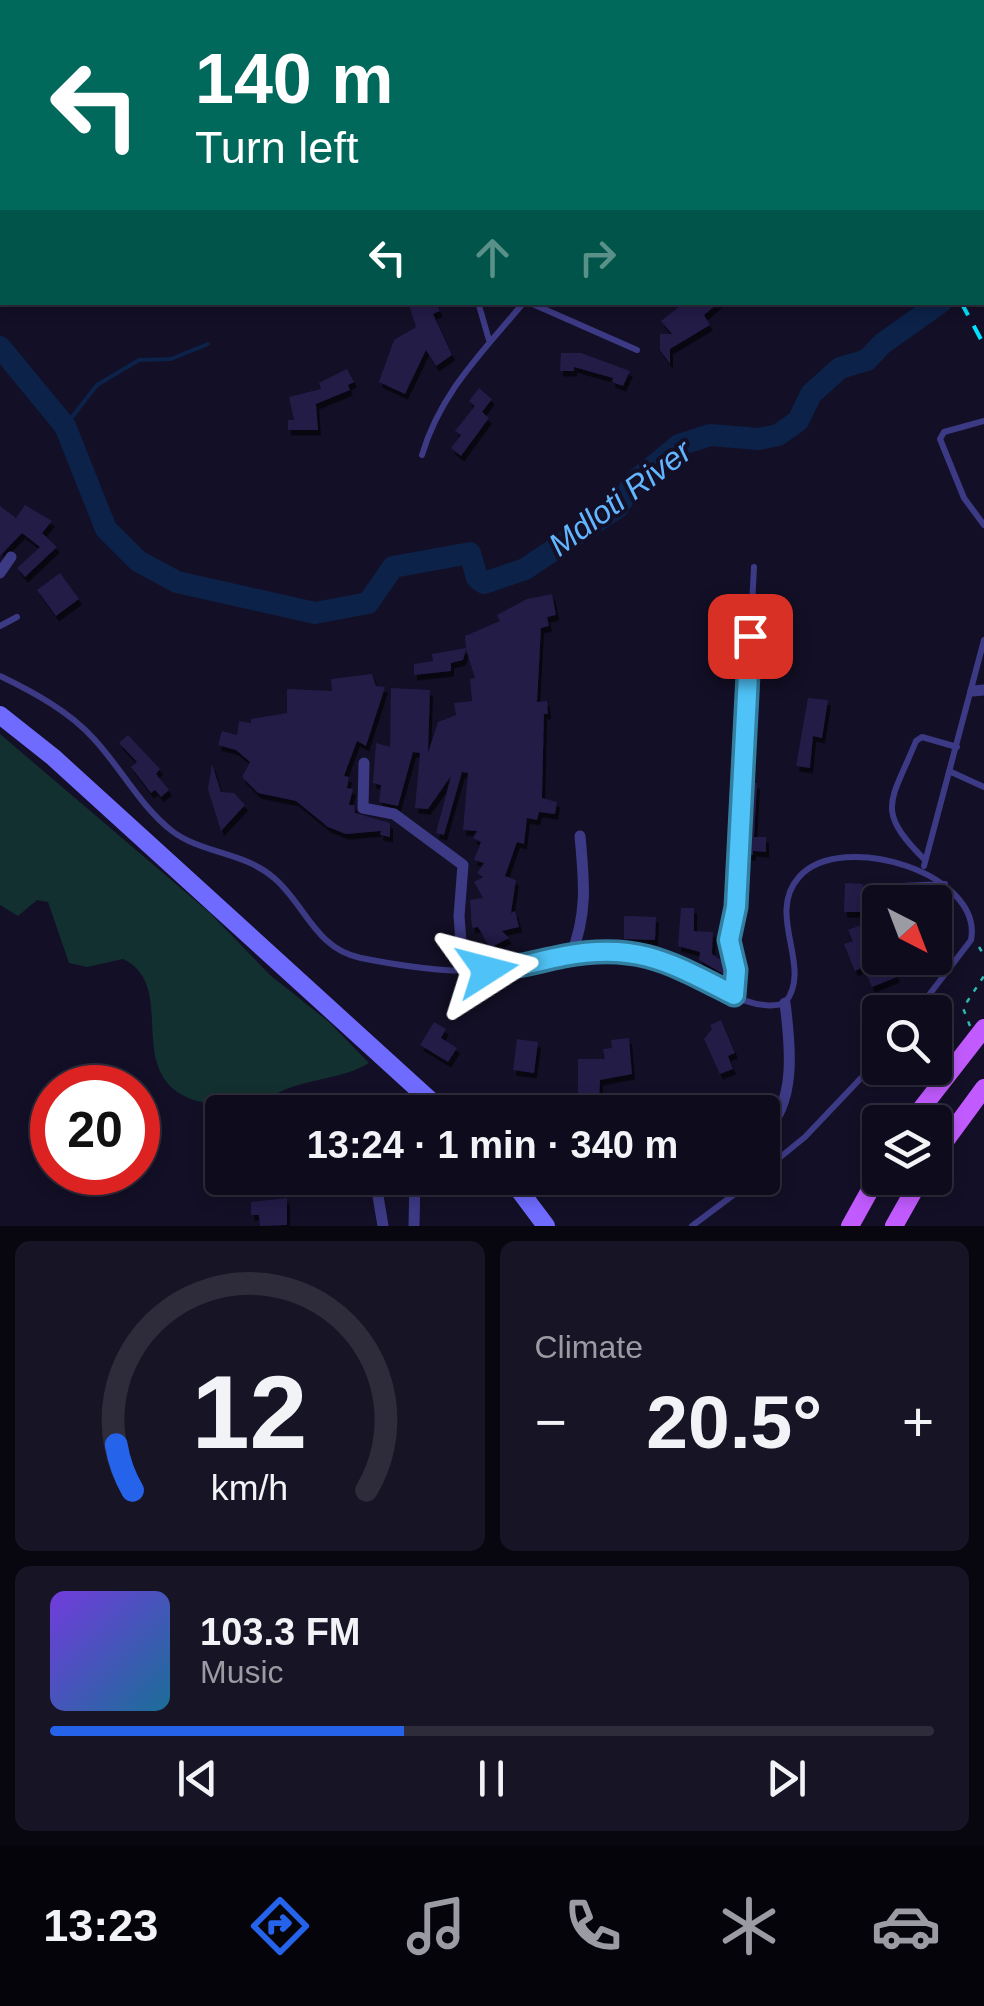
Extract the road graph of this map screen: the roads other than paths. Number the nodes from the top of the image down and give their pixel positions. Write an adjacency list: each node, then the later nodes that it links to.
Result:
1 (479, 305): 4 (lane)
2 (523, 305): 4 (lane)
3 (533, 305): 5 (lane)
4 (490, 341): 7 (lane)
5 (637, 350)
6 (984, 421): 8 (lane)
7 (422, 455)
8 (984, 525)
9 (10, 556): 11 (street)
10 (754, 567): 28 (lane)
11 (0, 573)
12 (17, 617): 13 (lane)
13 (0, 626)
14 (984, 640): 16 (lane)
15 (0, 676): 27 (lane)
16 (979, 690): 18 (lane)
17 (0, 715): 34 (street)
18 (957, 747): 20 (lane); 23 (lane)
19 (364, 763): 27 (street)
20 (949, 771): 21 (lane); 23 (lane)
21 (984, 786)
22 (580, 836): 26 (street)
23 (924, 863): 24 (lane); 30 (lane)
24 (946, 884): 25 (lane); 29 (lane)
25 (924, 885)
26 (570, 955): 27 (lane); 28 (lane)
27 (463, 969)
28 (734, 995): 30 (lane)
29 (929, 995)
30 (785, 1003): 35 (street)
31 (982, 1031): 36 (main road)
32 (862, 1077): 38 (lane)
33 (984, 1088): 37 (main road)
34 (424, 1095)
35 (780, 1105)
36 (925, 1105)
37 (952, 1132)
38 (780, 1157)
39 (378, 1195): 45 (street)
40 (414, 1195): 46 (street)
41 (523, 1195): 47 (street)
42 (733, 1195): 48 (lane)
43 (867, 1195): 49 (main road)
44 (911, 1195): 50 (main road)
45 (383, 1226)
46 (414, 1226)
47 (546, 1226)
48 (692, 1226)
49 (850, 1226)
50 (894, 1226)

